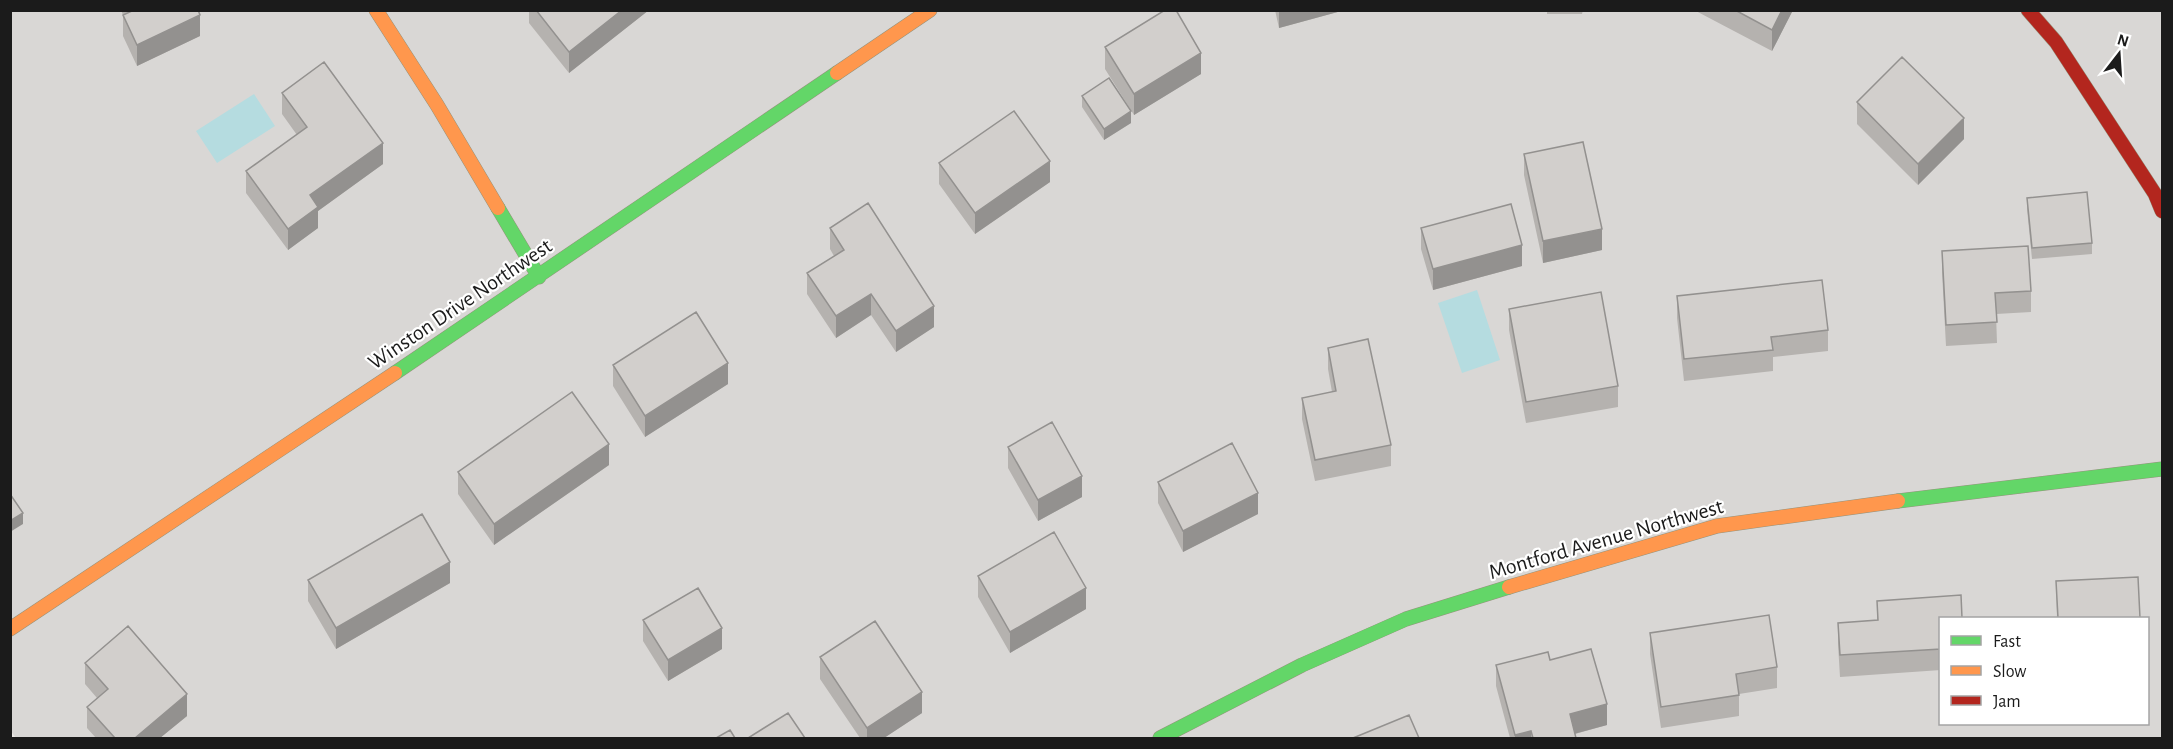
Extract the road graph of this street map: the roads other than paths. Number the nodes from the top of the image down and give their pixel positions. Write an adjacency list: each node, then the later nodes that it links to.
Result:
1 (376, 10): 5 (street)
2 (930, 10): 5 (street, Winston Drive Northwest)
3 (2028, 10): 4 (street)
4 (2163, 211)
5 (540, 277): 7 (street, Winston Drive Northwest)
6 (2163, 469): 8 (street, Montford Avenue Northwest)
7 (10, 629)
8 (1160, 738)

